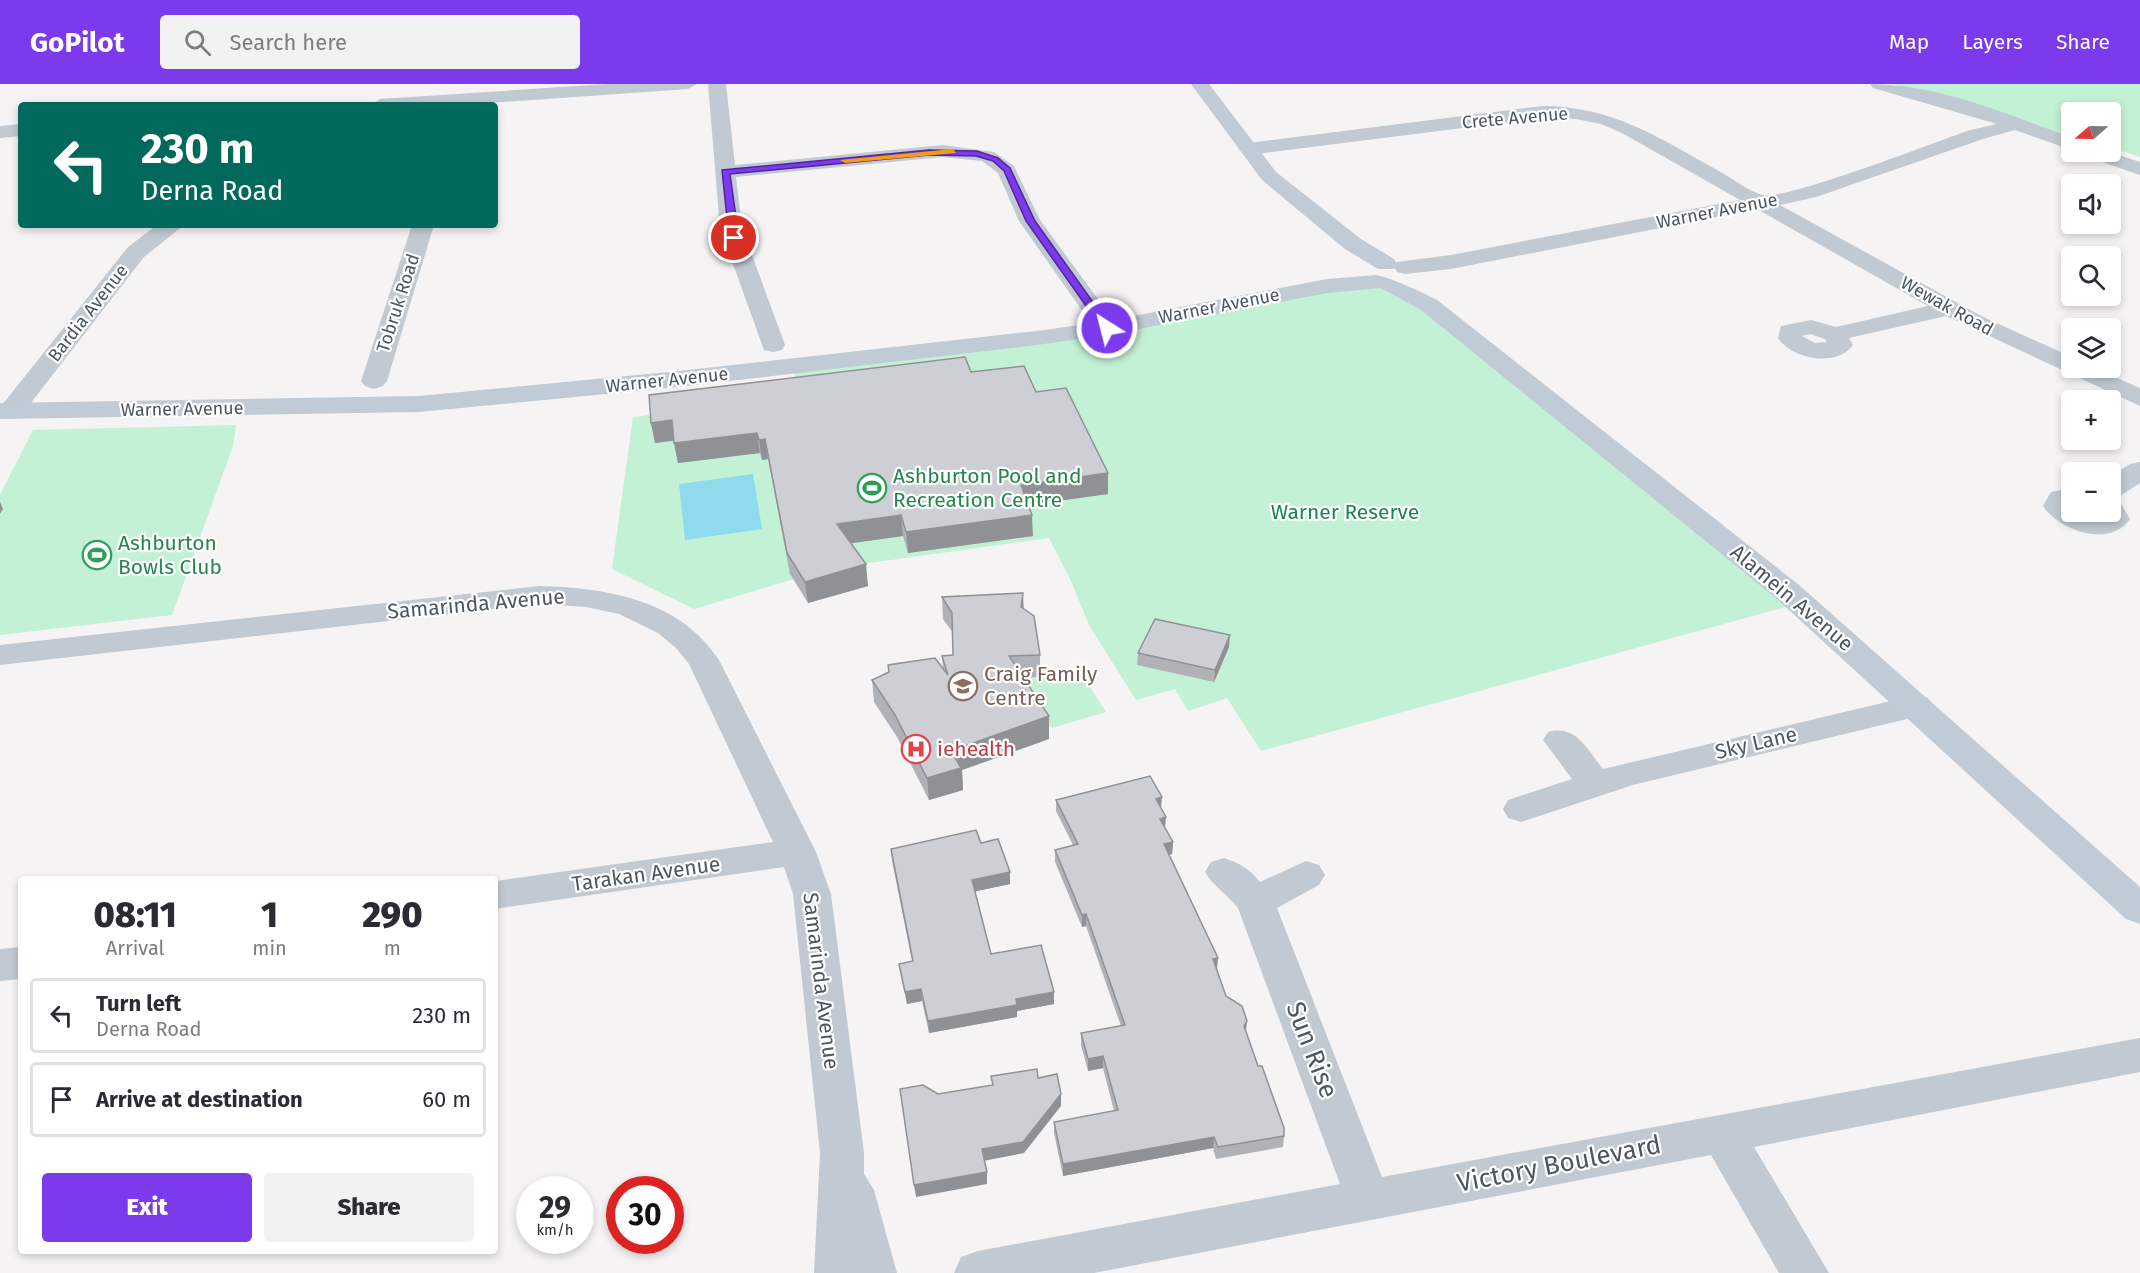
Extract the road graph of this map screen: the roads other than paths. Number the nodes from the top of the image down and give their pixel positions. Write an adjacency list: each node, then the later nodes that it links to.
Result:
1 (377, 84): 6 (street)
2 (688, 84): 7 (street)
3 (717, 84): 15 (street)
4 (1200, 84): 12 (street, Alamein Avenue)
5 (1879, 84): 8 (street)
6 (371, 102)
7 (456, 102)
8 (2005, 125): 11 (street); 16 (street, Warner Avenue)
9 (18, 130): 10 (street)
10 (0, 132)
11 (2061, 140)
12 (1249, 149): 16 (street, Crete Avenue); 19 (street, Alamein Avenue)
13 (2120, 162): 14 (street)
14 (2140, 169)
15 (725, 172): 21 (street); 23 (street)
16 (1761, 202): 19 (street, Warner Avenue); 20 (street, Wewak Road)
17 (167, 228): 26 (street, Bardia Avenue)
18 (422, 228): 24 (street, Tobruk Road)
19 (1394, 278): 21 (street, Warner Avenue); 32 (street, Alamein Avenue)
20 (1949, 308): 22 (street); 25 (street, Wewak Road)
21 (1107, 328): 26 (street, Warner Avenue)
22 (1835, 334)
23 (773, 345)
24 (374, 381)
25 (2140, 398)
26 (5, 411)
27 (2140, 470): 28 (street)
28 (2121, 483)
29 (2087, 522): 30 (street)
30 (2111, 522)
31 (0, 655): 36 (street, Samarinda Avenue)
32 (1916, 706): 34 (street, Sky Lane); 41 (street, Alamein Avenue)
33 (1560, 740): 34 (street)
34 (1596, 784): 35 (street, Sky Lane)
35 (1521, 809)
36 (797, 852): 39 (street, Tarakan Avenue); 46 (street, Samarinda Avenue)
37 (1224, 872): 40 (street, Sun Rise)
38 (1306, 875): 40 (street)
39 (498, 895)
40 (1255, 902): 47 (street, Sun Rise)
41 (2140, 909)
42 (18, 963): 43 (street)
43 (0, 965)
44 (2140, 1055): 45 (street, Victory Boulevard)
45 (1722, 1134): 47 (street, Victory Boulevard); 51 (street)
46 (842, 1153): 48 (street, Samarinda Avenue); 49 (street, Samarinda Avenue)
47 (1368, 1199): 50 (street, Victory Boulevard)
48 (838, 1273)
49 (873, 1273)
50 (978, 1273)
51 (1805, 1273)

